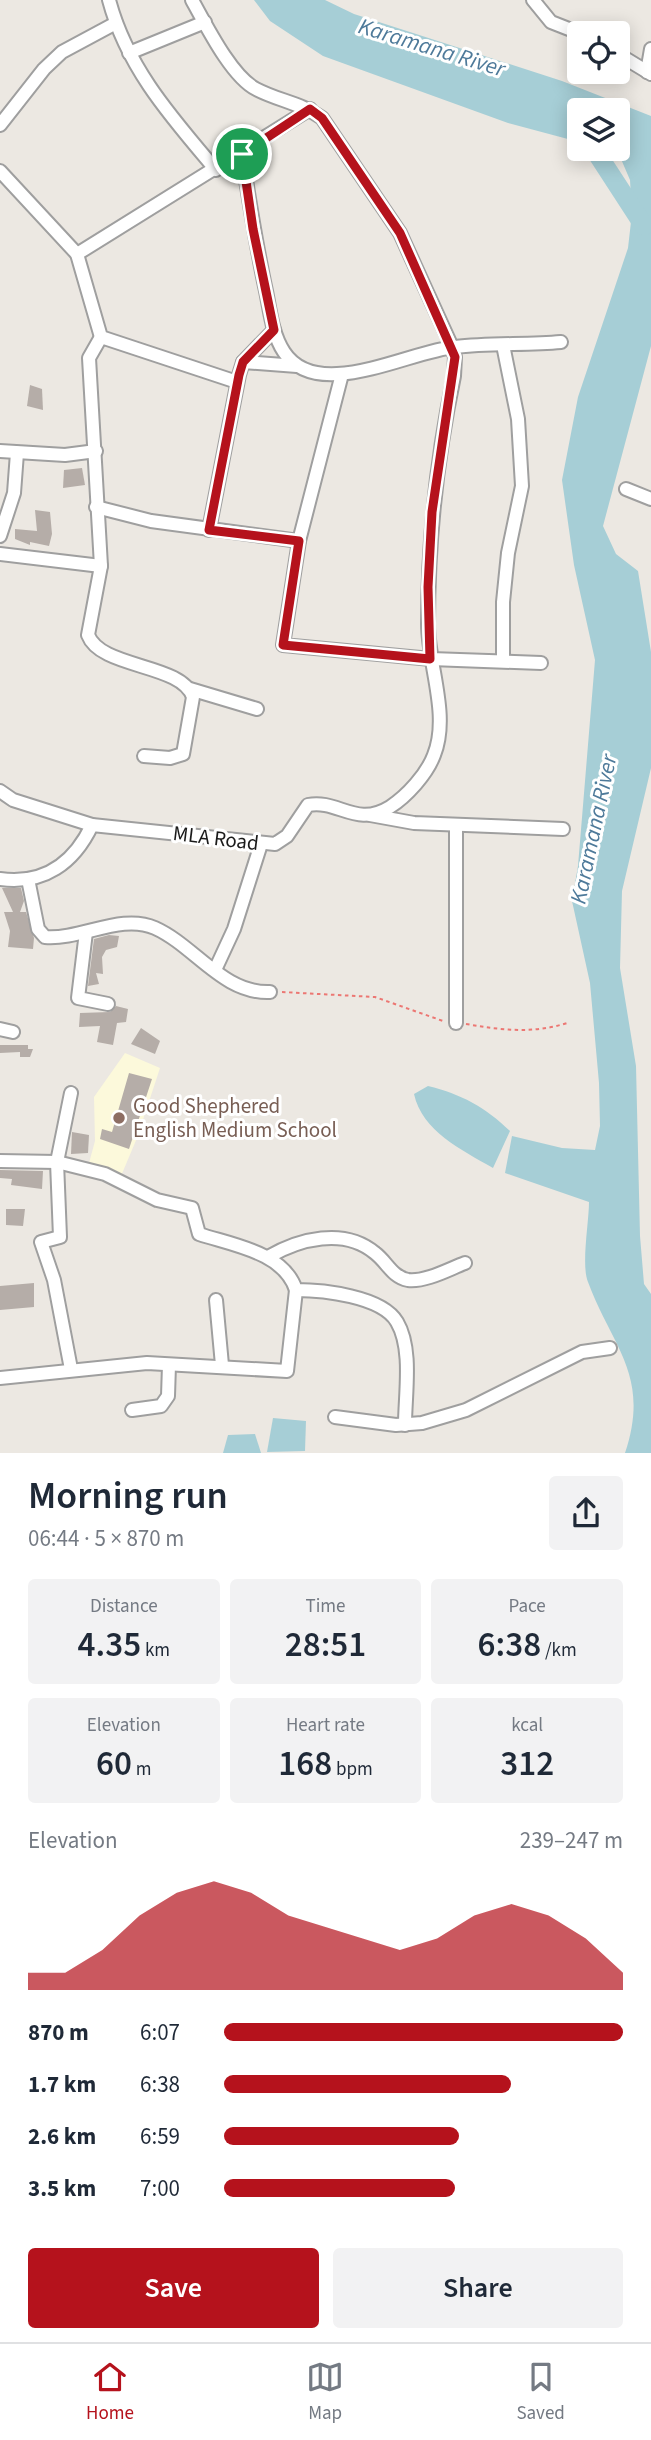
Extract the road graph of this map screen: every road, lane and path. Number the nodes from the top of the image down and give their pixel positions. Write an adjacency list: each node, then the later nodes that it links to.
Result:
1 (109, 0): 5 (street)
2 (192, 0): 4 (street)
3 (533, 0): 6 (street)
4 (205, 22): 8 (street); 11 (street)
5 (116, 23): 8 (street); 12 (street)
6 (567, 28)
7 (651, 50): 10 (street)
8 (129, 53): 14 (street)
9 (630, 61): 10 (street)
10 (649, 73)
11 (310, 109): 13 (street); 21 (street)
12 (0, 125)
13 (242, 154): 14 (street); 17 (street)
14 (216, 170): 16 (street)
15 (0, 171): 16 (street)
16 (77, 254): 18 (street)
17 (274, 330): 22 (street); 23 (street)
18 (101, 337): 25 (street); 26 (street)
19 (561, 342): 20 (street)
20 (503, 345): 21 (street); 38 (street)
21 (452, 347): 24 (street); 37 (street)
22 (243, 362): 23 (street); 25 (street)
23 (297, 366): 24 (street)
24 (342, 374): 34 (street)
25 (237, 382): 32 (street)
26 (96, 451): 28 (street); 31 (street)
27 (0, 452): 28 (street)
28 (17, 453): 33 (street)
29 (626, 489): 30 (street)
30 (651, 499)
31 (96, 508): 32 (street); 36 (street)
32 (209, 530): 34 (street)
33 (0, 536)
34 (299, 541): 37 (street)
35 (0, 554): 36 (street)
36 (101, 566): 40 (street)
37 (430, 659): 38 (street); 44 (street)
38 (503, 661): 39 (street)
39 (541, 663)
40 (190, 689): 41 (street); 42 (street)
41 (257, 709)
42 (144, 756)
43 (0, 791): 45 (street, MLA Road)
44 (369, 815): 46 (street); 48 (street, MLA Road)
45 (92, 825): 48 (street, MLA Road); 50 (street)
46 (456, 825): 47 (street); 55 (street)
47 (563, 829)
48 (261, 844): 52 (street)
49 (0, 879): 50 (street)
50 (28, 879): 51 (street)
51 (86, 932): 52 (street); 54 (street)
52 (215, 970): 53 (street)
53 (270, 992): 55 (path)
54 (108, 1004)
55 (456, 1023): 56 (path)
56 (567, 1023)
57 (71, 1093): 59 (street)
58 (0, 1161): 59 (street)
59 (57, 1162): 60 (street); 67 (street)
60 (268, 1257): 61 (street); 62 (street)
61 (465, 1263)
62 (296, 1290): 66 (street); 71 (street)
63 (216, 1300): 66 (street)
64 (610, 1348): 71 (street)
65 (169, 1365): 66 (street); 67 (street); 69 (street)
66 (222, 1365)
67 (71, 1369): 68 (street)
68 (0, 1378)
69 (132, 1410)
70 (335, 1417): 71 (street)
71 (405, 1425)

